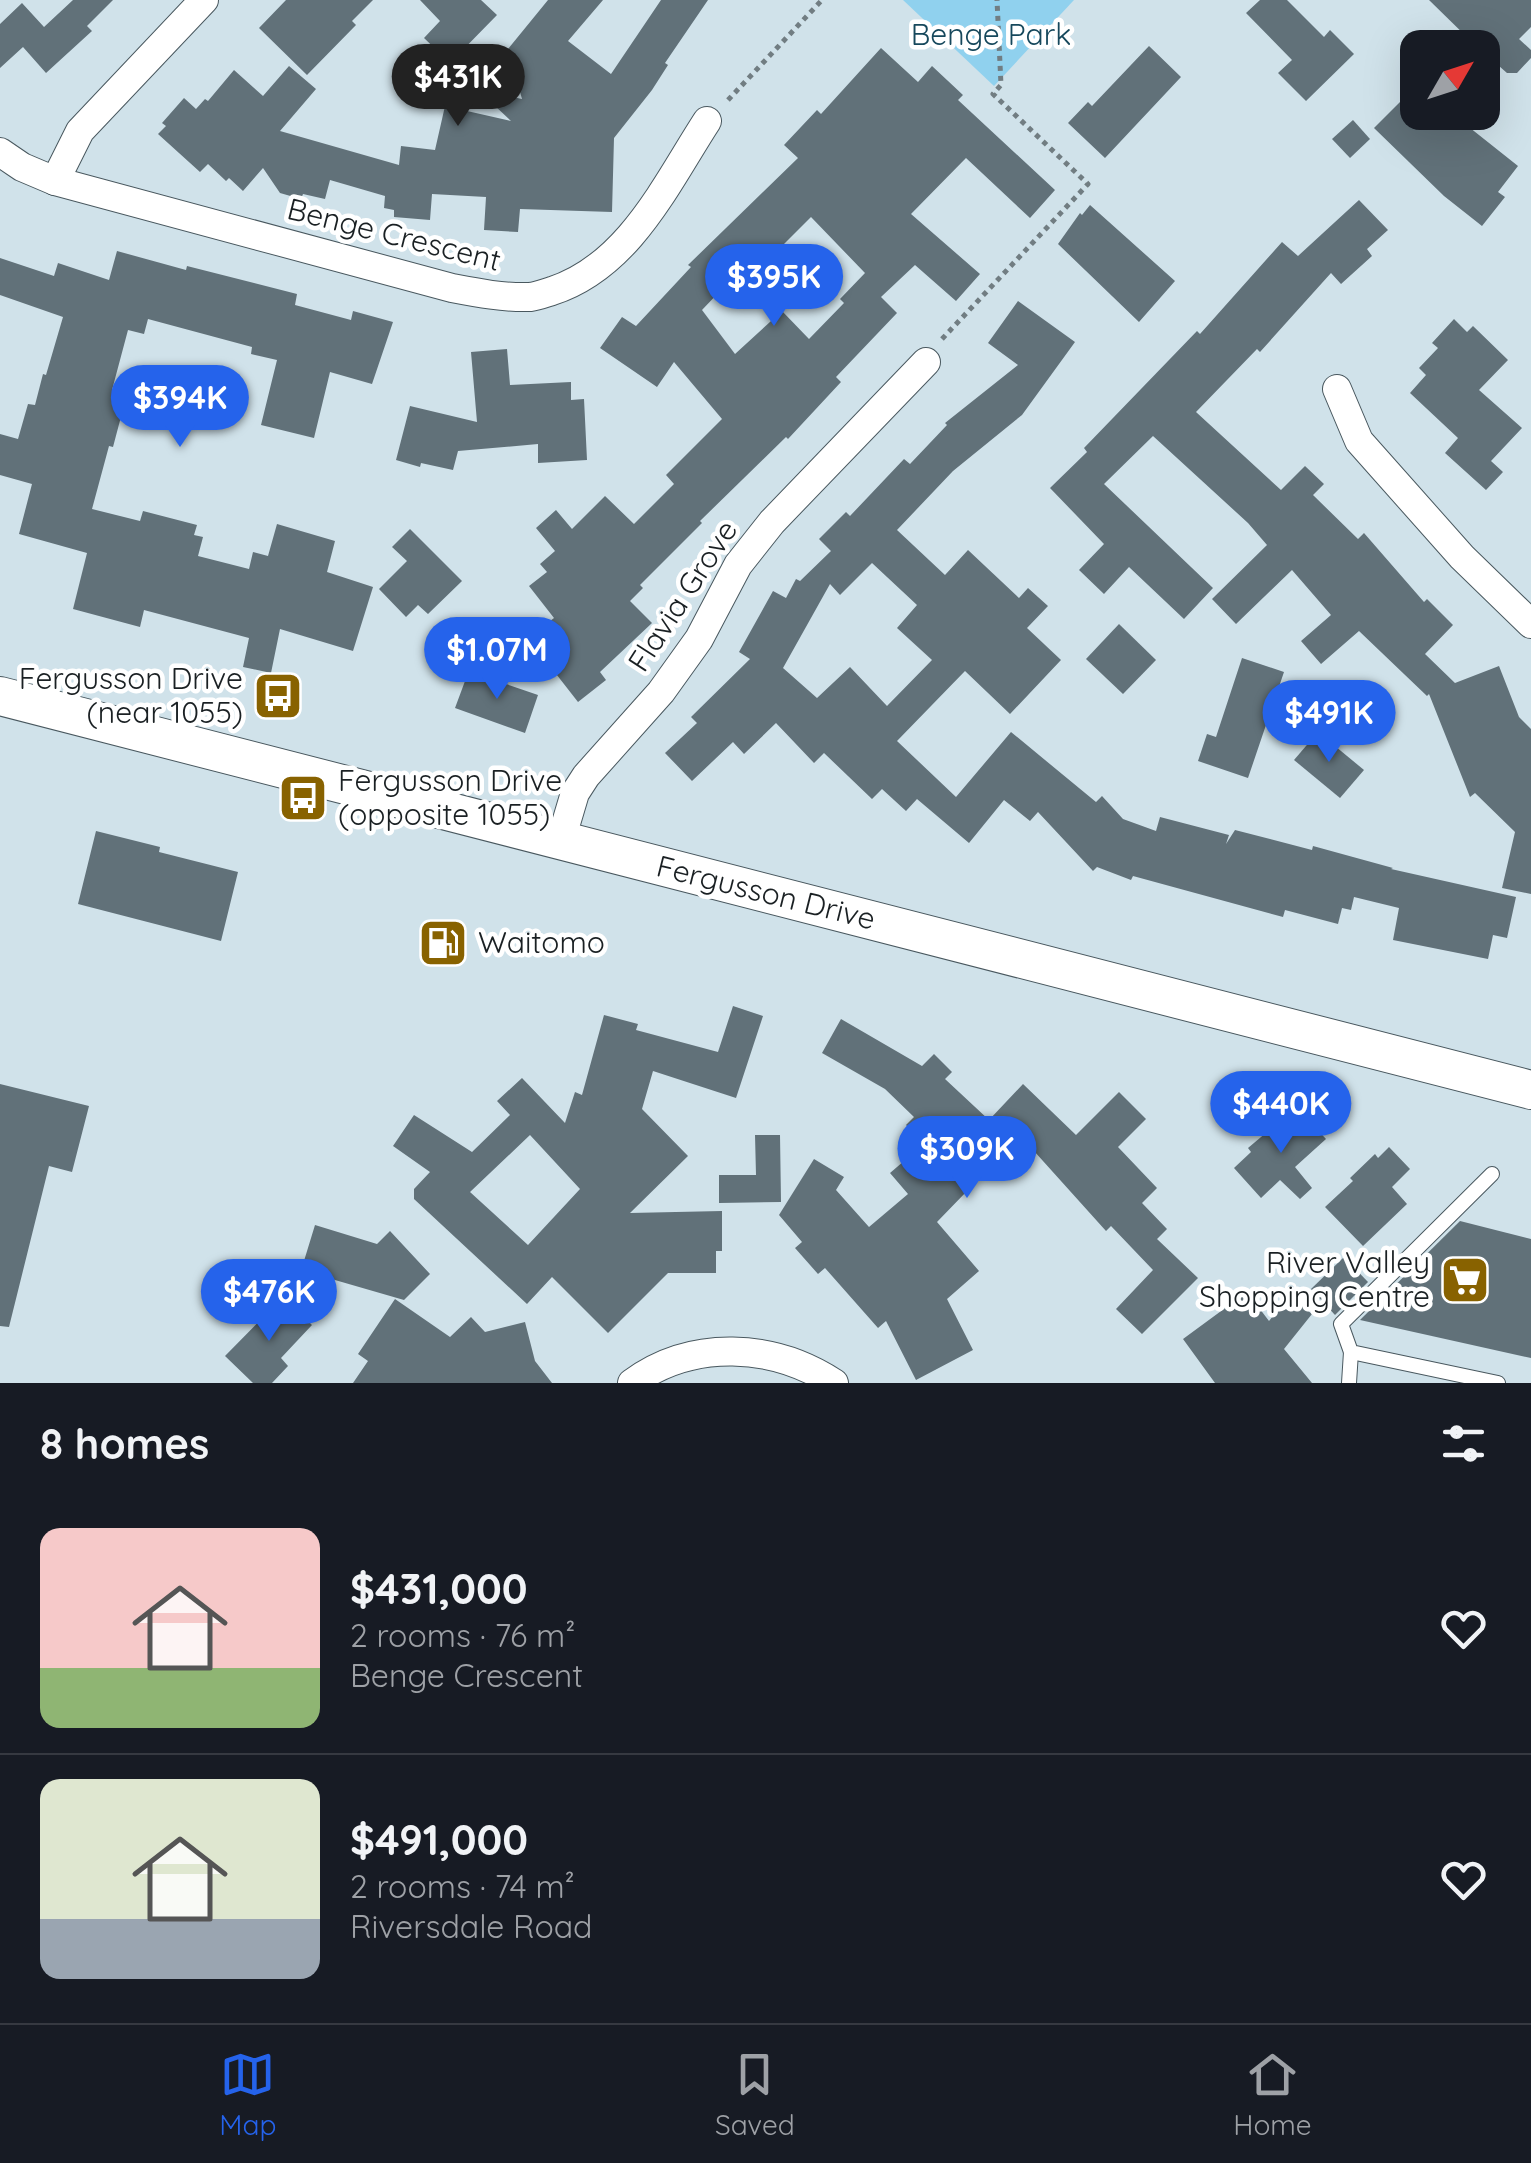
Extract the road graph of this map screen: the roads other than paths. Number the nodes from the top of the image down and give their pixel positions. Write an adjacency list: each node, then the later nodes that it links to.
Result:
1 (204, 0): 4 (street)
2 (707, 120): 4 (street, Benge Crescent)
3 (0, 152): 4 (street, Benge Crescent)
4 (55, 182)
5 (926, 362): 9 (street, Flavia Grove)
6 (1337, 389): 7 (street)
7 (1531, 624)
8 (0, 696): 9 (main road, Fergusson Drive)
9 (561, 840): 10 (main road, Fergusson Drive)
10 (1531, 1090)
11 (1492, 1174): 12 (lane)
12 (1352, 1352): 15 (lane); 16 (lane)
13 (632, 1383): 14 (street)
14 (834, 1383)
15 (1348, 1383)
16 (1498, 1383)

